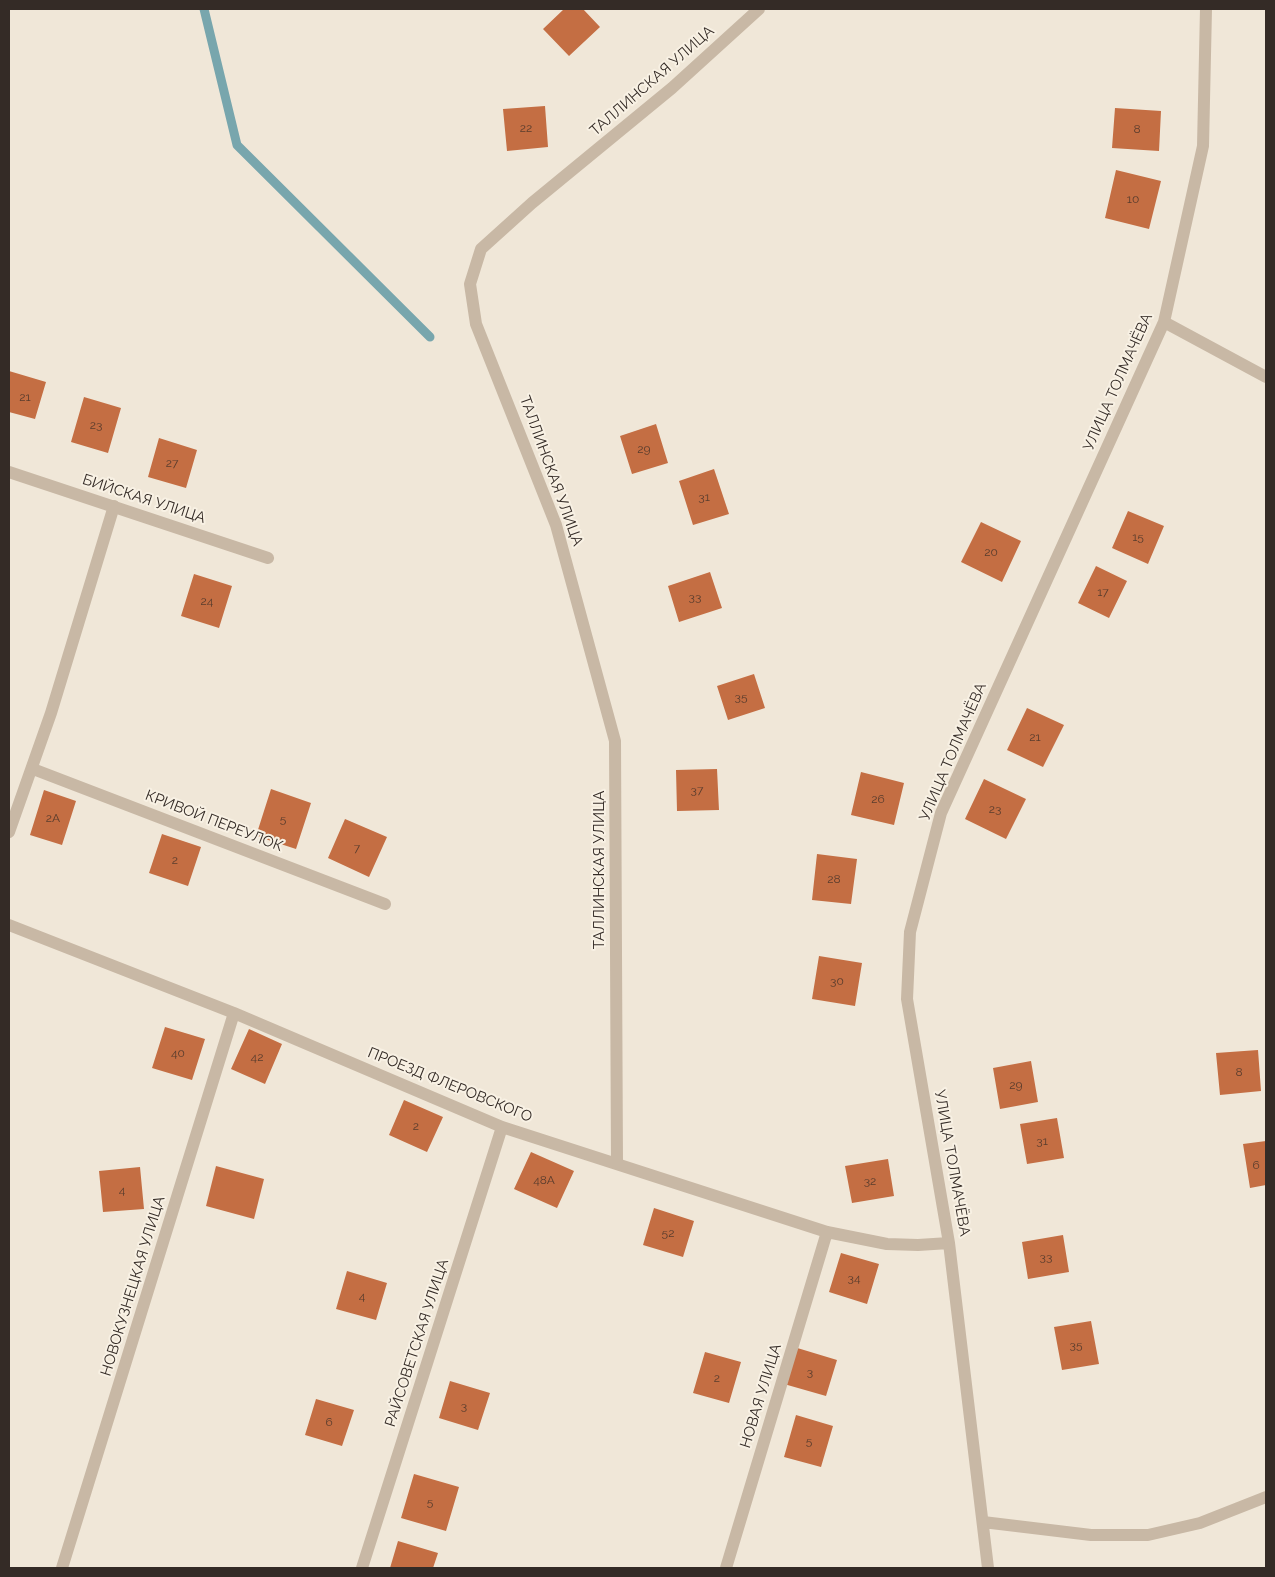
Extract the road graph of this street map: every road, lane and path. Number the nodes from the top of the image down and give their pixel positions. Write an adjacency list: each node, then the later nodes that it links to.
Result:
1 (759, 9): 14 (street, ТАЛЛИНСКАЯ УЛИЦА)
2 (1206, 9): 3 (street, УЛИЦА ТОЛМАЧЁВА)
3 (1164, 322): 4 (street); 16 (street, УЛИЦА ТОЛМАЧЁВА)
4 (1266, 377)
5 (9, 472): 6 (street, БИЙСКАЯ УЛИЦА)
6 (114, 506): 7 (street, БИЙСКАЯ УЛИЦА); 8 (street)
7 (268, 558)
8 (32, 769): 9 (street); 10 (street, КРИВОЙ ПЕРЕУЛОК)
9 (9, 832)
10 (385, 904)
11 (9, 925): 12 (street, ПРОЕЗД ФЛЕРОВСКОГО)
12 (234, 1012): 13 (street, ПРОЕЗД ФЛЕРОВСКОГО); 19 (street, НОВОКУЗНЕЦКАЯ УЛИЦА)
13 (502, 1127): 14 (street, ПРОЕЗД ФЛЕРОВСКОГО); 20 (street, РАЙСОВЕТСКАЯ УЛИЦА)
14 (617, 1164): 15 (street, ПРОЕЗД ФЛЕРОВСКОГО)
15 (827, 1232): 16 (street, ПРОЕЗД ФЛЕРОВСКОГО); 21 (street, НОВАЯ УЛИЦА)
16 (949, 1243): 18 (street, УЛИЦА ТОЛМАЧЁВА)
17 (1266, 1497): 18 (street)
18 (983, 1522): 22 (street, УЛИЦА ТОЛМАЧЁВА)
19 (62, 1568)
20 (362, 1568)
21 (726, 1568)
22 (988, 1568)

